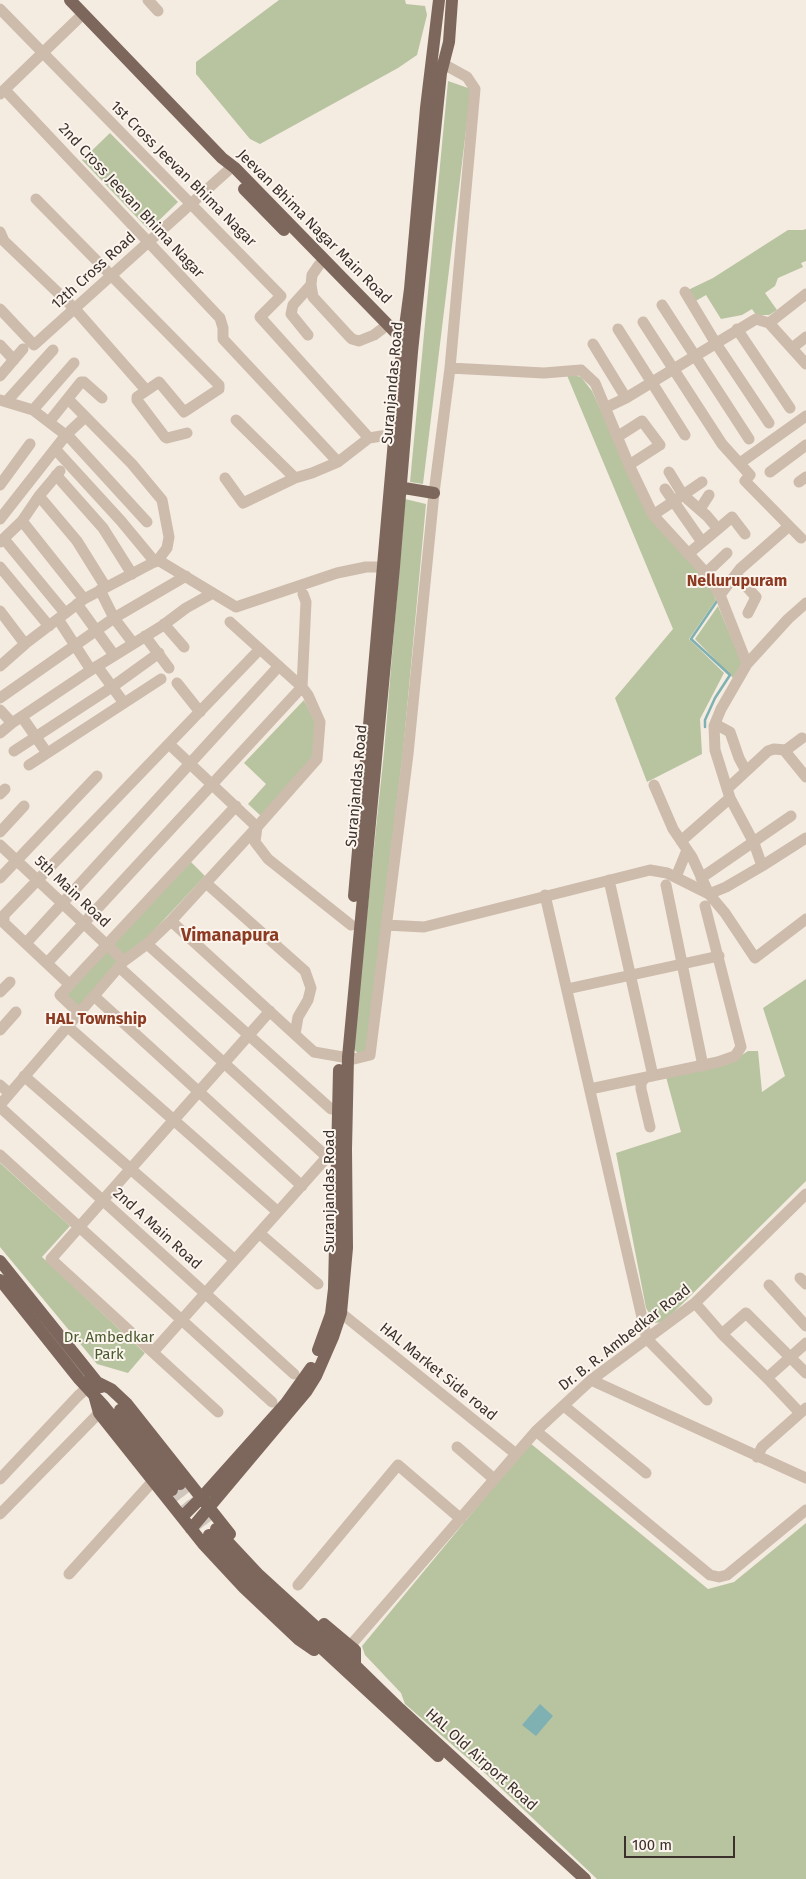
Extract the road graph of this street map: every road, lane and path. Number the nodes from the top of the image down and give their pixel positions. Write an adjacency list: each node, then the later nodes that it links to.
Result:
1 (70, 0): 7 (main road, Jeevan Bhima Nagar Main Road)
2 (148, 0): 6 (street)
3 (440, 0): 9 (main road, Suranjandas Road)
4 (452, 0): 9 (main road, Suranjandas Road)
5 (0, 9): 8 (street, 1st Cross Jeevan Bhima Nagar)
6 (158, 11)
7 (83, 14): 8 (street); 11 (main road, Jeevan Bhima Nagar Main Road)
8 (42, 52): 10 (street); 13 (street, 1st Cross Jeevan Bhima Nagar)
9 (438, 64): 34 (main road, Suranjandas Road); 42 (street)
10 (2, 92): 15 (street, 2nd Cross Jeevan Bhima Nagar)
11 (227, 165): 13 (street, 12th Cross Road); 16 (main road, Jeevan Bhima Nagar Main Road); 34 (main road, Jeevan Bhima Nagar Main Road)
12 (36, 199): 17 (street)
13 (192, 203): 15 (street, 12th Cross Road); 64 (street, 1st Cross Jeevan Bhima Nagar)
14 (0, 232): 23 (street)
15 (149, 242): 17 (street, 12th Cross Road); 70 (street, 2nd Cross Jeevan Bhima Nagar)
16 (319, 266): 18 (street); 26 (main road, Jeevan Bhima Nagar Main Road)
17 (111, 274): 23 (street, 12th Cross Road); 46 (street)
18 (311, 285): 26 (street); 29 (street)
19 (685, 292): 31 (street)
20 (806, 294): 25 (street)
21 (662, 305): 38 (street)
22 (0, 309): 23 (street, 12th Cross Road)
23 (76, 309): 46 (street)
24 (643, 322): 43 (street)
25 (769, 323): 28 (street); 35 (street)
26 (382, 329): 34 (main road, Jeevan Bhima Nagar Main Road)
27 (618, 329): 45 (street)
28 (737, 329): 31 (street); 52 (street)
29 (308, 335)
30 (806, 337): 35 (street)
31 (715, 342): 38 (street); 58 (street)
32 (593, 344): 48 (street)
33 (0, 345): 39 (street)
34 (407, 346): 60 (main road, Suranjandas Road); 80 (main road, Suranjandas Road)
35 (792, 348): 41 (street)
36 (23, 349): 39 (street)
37 (53, 350): 50 (street)
38 (694, 355): 43 (street); 65 (street)
39 (14, 360): 44 (street)
40 (74, 363): 53 (street)
41 (806, 364)
42 (450, 368): 51 (street); 82 (street)
43 (673, 369): 45 (street); 71 (street)
44 (0, 375)
45 (652, 383): 48 (street); 62 (street)
46 (146, 390): 59 (street)
47 (102, 398): 49 (street)
48 (626, 398): 51 (street)
49 (68, 399): 54 (street); 57 (street)
50 (3, 400): 53 (street)
51 (605, 408): 63 (street)
52 (790, 408)
53 (33, 410): 57 (street)
54 (85, 416): 61 (street); 100 (street)
55 (806, 416): 71 (street)
56 (236, 420): 77 (street)
57 (49, 422): 61 (street)
58 (769, 423)
59 (187, 433)
60 (394, 434): 64 (street); 80 (main road, Suranjandas Road)
61 (66, 435): 68 (street); 91 (street)
62 (685, 435)
63 (616, 437): 72 (street); 72 (street)
64 (369, 438): 70 (street)
65 (749, 439)
66 (30, 444): 79 (street)
67 (806, 445): 74 (street)
68 (56, 450): 69 (street); 89 (street)
69 (68, 462): 75 (street); 100 (street)
70 (338, 462): 77 (street)
71 (740, 463): 92 (street)
72 (629, 465): 88 (street)
73 (669, 472): 83 (street)
74 (770, 472)
75 (56, 475): 85 (street); 104 (street)
76 (226, 478): 77 (street)
77 (295, 478)
78 (702, 482): 83 (street)
79 (0, 485)
80 (395, 487): 82 (main road); 102 (main road, Suranjandas Road)
81 (664, 490): 86 (street)
82 (434, 493): 186 (street)
83 (683, 495): 86 (street); 87 (street)
84 (709, 495): 87 (street)
85 (39, 496): 90 (street); 107 (street)
86 (673, 501): 88 (street); 97 (street)
87 (700, 510): 93 (street)
88 (653, 515): 99 (street)
89 (0, 519)
90 (22, 522): 96 (street); 111 (street)
91 (148, 522)
92 (789, 526): 95 (street); 105 (street)
93 (718, 529): 94 (street); 97 (street)
94 (745, 534)
95 (801, 538)
96 (2, 541): 116 (street)
97 (702, 542): 99 (street)
98 (727, 553): 103 (street)
99 (688, 554): 103 (street)
100 (156, 561): 104 (street); 106 (street)
101 (0, 567): 116 (street)
102 (389, 567): 108 (street); 185 (main road, Suranjandas Road); 207 (main road, Suranjandas Road)
103 (706, 573): 110 (street)
104 (132, 574): 107 (street)
105 (736, 575): 110 (street); 114 (street)
106 (186, 576): 108 (street); 115 (street)
107 (102, 588): 111 (street); 115 (street)
108 (213, 593): 118 (street)
109 (302, 594): 136 (street)
110 (720, 595): 128 (street)
111 (81, 601): 116 (street); 119 (street)
112 (806, 603): 128 (street)
113 (0, 611): 122 (street)
114 (748, 612)
115 (114, 618): 119 (street); 121 (street)
116 (57, 619): 122 (street); 123 (street)
117 (230, 622): 125 (street)
118 (164, 624): 120 (street); 124 (street)
119 (96, 631): 123 (street); 127 (street)
120 (145, 636): 121 (street); 126 (street)
121 (133, 643): 127 (street)
122 (25, 644): 129 (street)
123 (75, 647): 131 (street); 137 (street)
124 (184, 647)
125 (260, 649): 130 (street); 140 (street)
126 (159, 653): 132 (street); 135 (street)
127 (114, 655): 131 (street)
128 (747, 664): 143 (street)
129 (0, 666)
130 (279, 666): 136 (street); 151 (street)
131 (94, 668): 135 (street); 141 (street)
132 (169, 668)
133 (162, 679): 138 (street)
134 (177, 683): 140 (street)
135 (112, 687): 138 (street); 145 (street)
136 (302, 687): 156 (street); 162 (street)
137 (0, 698)
138 (124, 703): 150 (street)
139 (0, 710): 142 (street)
140 (200, 712): 147 (street)
141 (22, 717): 142 (street); 145 (street)
142 (12, 723): 144 (street)
143 (714, 724): 153 (street); 158 (street)
144 (0, 734)
145 (36, 736): 149 (street); 150 (street)
146 (802, 738): 148 (street)
147 (169, 744): 151 (street); 173 (street)
148 (784, 750): 153 (street); 155 (street)
149 (14, 751)
150 (47, 753): 152 (street)
151 (190, 764): 156 (street); 179 (street)
152 (29, 765)
153 (746, 771): 158 (street)
154 (98, 776): 168 (street)
155 (806, 777)
156 (212, 784): 160 (street); 184 (street)
157 (654, 785): 167 (street)
158 (728, 794): 165 (street); 167 (street)
159 (24, 806): 163 (street)
160 (236, 806): 162 (street); 189 (street)
161 (790, 816): 165 (street)
162 (257, 827): 175 (street); 185 (street)
163 (0, 832)
164 (806, 838): 169 (street)
165 (754, 843): 169 (street); 172 (street)
166 (0, 844): 168 (street, 5th Main Road)
167 (684, 845): 170 (street); 172 (street)
168 (17, 860): 171 (street); 173 (street, 5th Main Road)
169 (762, 866): 177 (street)
170 (676, 877): 174 (street); 177 (street)
171 (0, 878)
172 (701, 878): 177 (street)
173 (38, 880): 179 (street, 5th Main Road); 181 (street)
174 (610, 880): 178 (street); 194 (street)
175 (206, 883): 183 (street); 205 (street)
176 (666, 886): 193 (street)
177 (709, 894): 182 (street)
178 (545, 895): 186 (street); 197 (street)
179 (62, 903): 184 (street, 5th Main Road); 187 (street)
180 (705, 906): 190 (street)
181 (2, 915): 187 (street)
182 (806, 919)
183 (171, 921): 188 (street); 200 (street)
184 (84, 923): 189 (street, 5th Main Road); 191 (street)
185 (352, 925): 207 (main road, Suranjandas Road)
186 (386, 925): 207 (street)
187 (26, 943): 191 (street)
188 (147, 944): 192 (street); 206 (street)
189 (107, 945): 192 (street, 5th Main Road); 196 (street)
190 (719, 956): 193 (street); 209 (street)
191 (47, 963): 196 (street)
192 (121, 964): 199 (street); 208 (street, 5th Main Road)
193 (683, 964): 194 (street); 209 (street)
194 (630, 975): 197 (street); 211 (street)
195 (10, 982): 198 (street)
196 (70, 985): 202 (street)
197 (567, 989): 213 (street)
198 (0, 992)
199 (94, 996): 202 (street); 214 (street)
200 (270, 1011): 205 (street); 206 (street)
201 (16, 1012): 204 (street)
202 (79, 1013): 203 (street)
203 (67, 1026): 210 (street); 218 (street)
204 (0, 1030)
205 (295, 1034): 207 (street)
206 (248, 1035): 208 (street); 217 (street)
207 (344, 1057): 220 (main road, Suranjandas Road)
208 (224, 1063): 214 (street); 222 (street, 5th Main Road)
209 (703, 1066): 211 (street)
210 (24, 1076): 215 (street); 223 (street)
211 (648, 1078): 213 (street); 219 (street)
212 (0, 1085): 215 (street)
213 (590, 1089): 241 (street)
214 (199, 1092): 218 (street); 224 (street)
215 (9, 1093): 216 (street)
216 (0, 1106): 226 (street, 2nd A Main Road)
217 (331, 1109)
218 (174, 1120): 223 (street); 227 (street)
219 (650, 1127)
220 (341, 1148): 222 (street); 237 (main road, Suranjandas Road)
221 (0, 1155): 228 (street)
222 (327, 1157): 224 (street)
223 (130, 1169): 226 (street); 230 (street)
224 (302, 1186): 227 (street)
225 (806, 1194): 236 (street, Dr. B. R. Ambedkar Road)
226 (102, 1200): 228 (street); 235 (street, 2nd A Main Road)
227 (278, 1212): 229 (street)
228 (79, 1226): 238 (street); 243 (street)
229 (259, 1233): 230 (street); 233 (street)
230 (235, 1260): 235 (street)
231 (0, 1261): 249 (main road)
232 (0, 1280): 249 (main road)
233 (318, 1284)
234 (769, 1285): 239 (street)
235 (205, 1293): 238 (street); 246 (street, 2nd A Main Road)
236 (695, 1303): 240 (street); 241 (street, Dr. B. R. Ambedkar Road)
237 (337, 1310): 258 (street, HAL Market Side road); 266 (main road, Suranjandas Road)
238 (182, 1320): 243 (street); 251 (street)
239 (806, 1326)
240 (722, 1334): 244 (street); 247 (street)
241 (647, 1339): 248 (street, Dr. B. R. Ambedkar Road); 250 (street)
242 (806, 1343): 244 (street)
243 (152, 1352): 254 (street)
244 (790, 1357): 245 (street); 247 (street)
245 (806, 1373)
246 (294, 1374)
247 (767, 1378): 253 (street)
248 (591, 1380): 252 (street, Dr. B. R. Ambedkar Road); 259 (street)
249 (92, 1388): 255 (main road); 262 (street); 265 (main road); 266 (main road)
250 (707, 1400)
251 (272, 1402)
252 (564, 1406): 256 (street, Dr. B. R. Ambedkar Road); 260 (street)
253 (803, 1410): 259 (street)
254 (218, 1412)
255 (99, 1413): 264 (main road); 268 (street)
256 (536, 1432): 258 (street, Dr. B. R. Ambedkar Road); 267 (street)
257 (457, 1447): 263 (street)
258 (516, 1454): 263 (street, Dr. B. R. Ambedkar Road)
259 (758, 1457): 261 (street)
260 (646, 1473)
261 (806, 1478)
262 (0, 1479)
263 (494, 1479): 270 (street, Dr. B. R. Ambedkar Road)
264 (153, 1481): 269 (main road); 273 (street)
265 (176, 1487)
266 (206, 1502): 269 (main road, Suranjandas Road); 271 (main road, Suranjandas Road); 275 (main road)
267 (806, 1510)
268 (0, 1514)
269 (182, 1517): 271 (main road)
270 (461, 1519): 274 (street); 275 (street, Dr. B. R. Ambedkar Road)
271 (191, 1529): 276 (main road)
272 (213, 1532): 276 (main road)
273 (70, 1574)
274 (298, 1585)
275 (350, 1646): 276 (main road)
276 (351, 1667): 277 (main road, HAL Old Airport Road); 278 (main road, HAL Old Airport Road)
277 (573, 1879)
278 (585, 1879)

